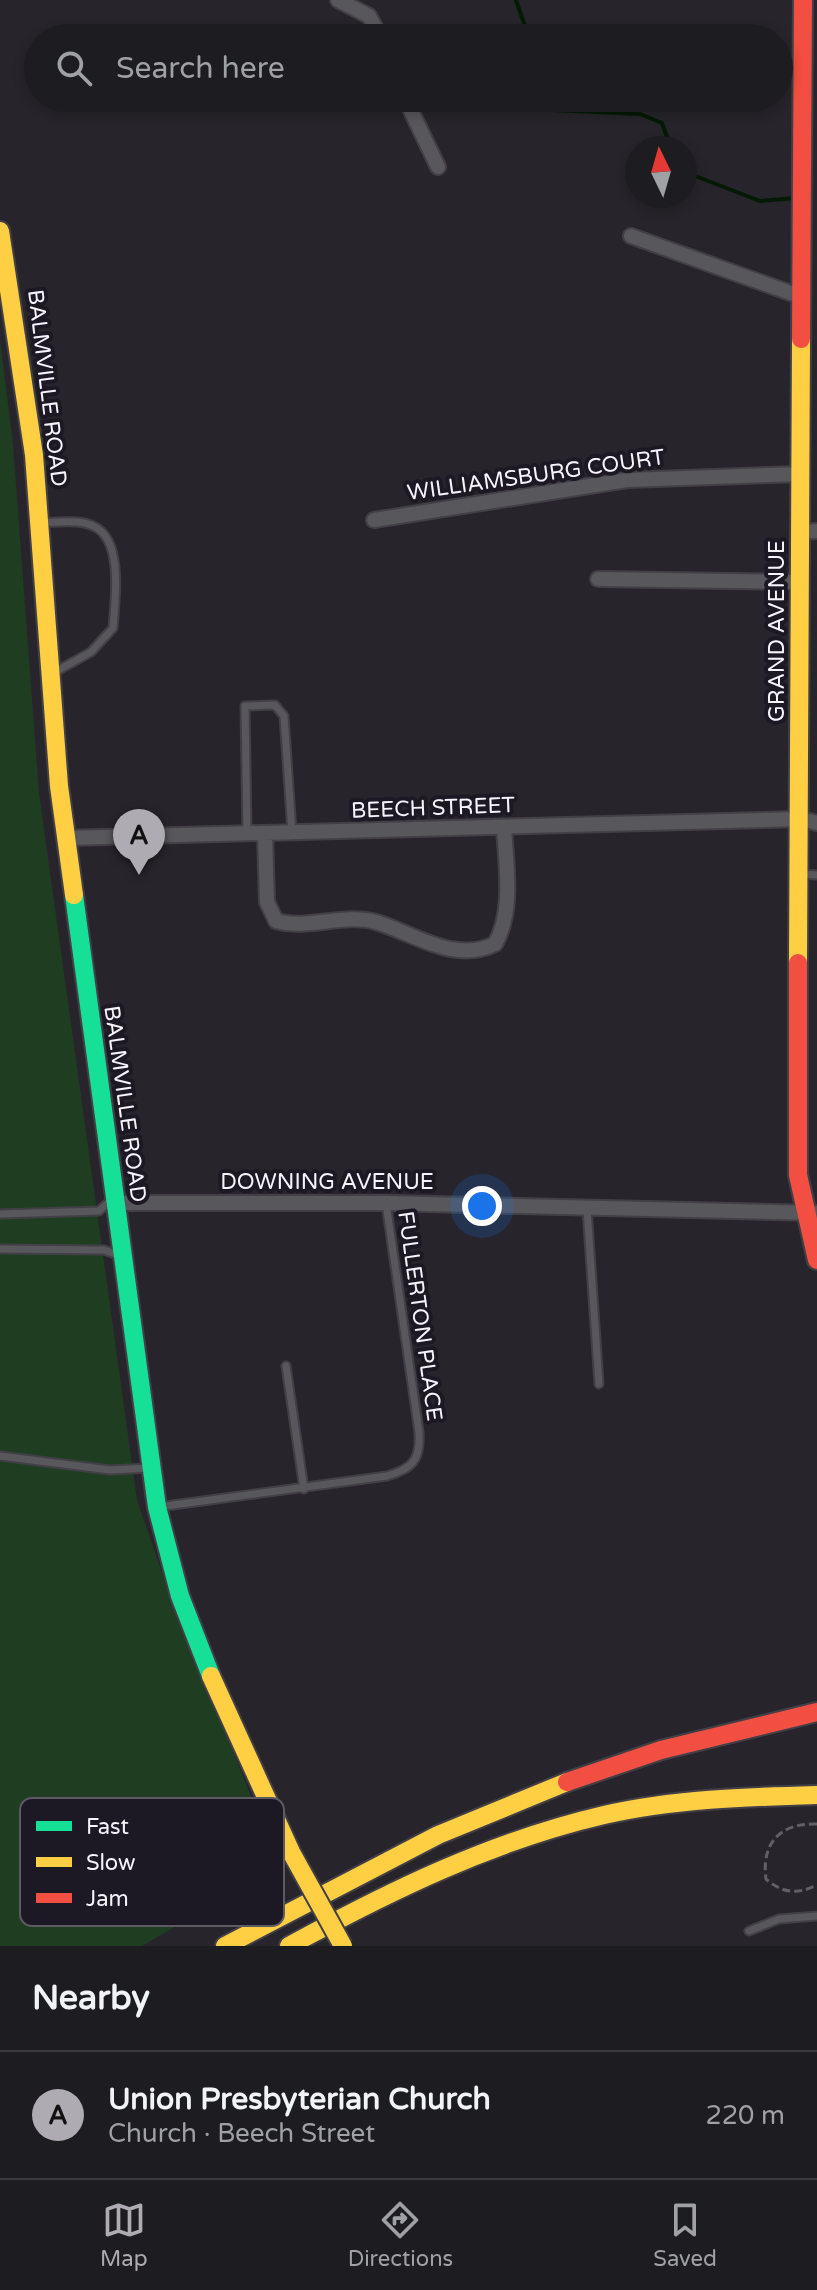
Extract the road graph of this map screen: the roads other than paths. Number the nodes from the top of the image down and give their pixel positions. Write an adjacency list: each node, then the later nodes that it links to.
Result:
1 (338, 0): 3 (street)
2 (803, 0): 8 (main road, GRAND AVENUE)
3 (373, 24)
4 (412, 112): 5 (street)
5 (438, 167)
6 (0, 231): 11 (main road, BALMVILLE ROAD)
7 (631, 236): 8 (street)
8 (799, 296): 9 (main road, GRAND AVENUE)
9 (800, 474): 10 (street, WILLIAMSBURG COURT); 12 (main road, GRAND AVENUE)
10 (374, 520)
11 (38, 522): 15 (main road, BALMVILLE ROAD); 15 (lane)
12 (809, 531): 14 (main road, GRAND AVENUE)
13 (598, 579): 14 (street)
14 (801, 582): 16 (main road, GRAND AVENUE)
15 (49, 674): 21 (main road, BALMVILLE ROAD)
16 (809, 821): 17 (street, BEECH STREET); 22 (main road, GRAND AVENUE)
17 (504, 827): 18 (street, BEECH STREET); 19 (street)
18 (292, 834): 19 (street, BEECH STREET); 20 (lane)
19 (265, 835): 20 (street, BEECH STREET)
20 (247, 836): 21 (street, BEECH STREET)
21 (66, 838): 23 (main road, BALMVILLE ROAD)
22 (809, 875): 26 (main road, GRAND AVENUE)
23 (114, 1200): 24 (street, DOWNING AVENUE); 27 (lane); 29 (main road, BALMVILLE ROAD)
24 (386, 1203): 25 (street, DOWNING AVENUE); 35 (lane, FULLERTON PLACE)
25 (587, 1207): 26 (street, DOWNING AVENUE); 32 (lane)
26 (811, 1213): 30 (main road, GRAND AVENUE)
27 (0, 1214)
28 (0, 1249): 29 (lane)
29 (122, 1256): 34 (main road, BALMVILLE ROAD)
30 (817, 1260)
31 (286, 1366): 35 (lane)
32 (599, 1384)
33 (0, 1456): 34 (lane)
34 (152, 1468): 36 (main road, BALMVILLE ROAD)
35 (304, 1489): 36 (lane, FULLERTON PLACE)
36 (157, 1507): 39 (main road, BALMVILLE ROAD, bridge)
37 (817, 1712): 41 (main road)
38 (817, 1795): 46 (main road)
39 (267, 1798)
40 (284, 1836): 47 (main road, BALMVILLE ROAD, bridge)
41 (284, 1913)
42 (817, 1916): 44 (lane)
43 (261, 1926): 45 (main road)
44 (749, 1931)
45 (225, 1946)
46 (289, 1946)
47 (343, 1946)

